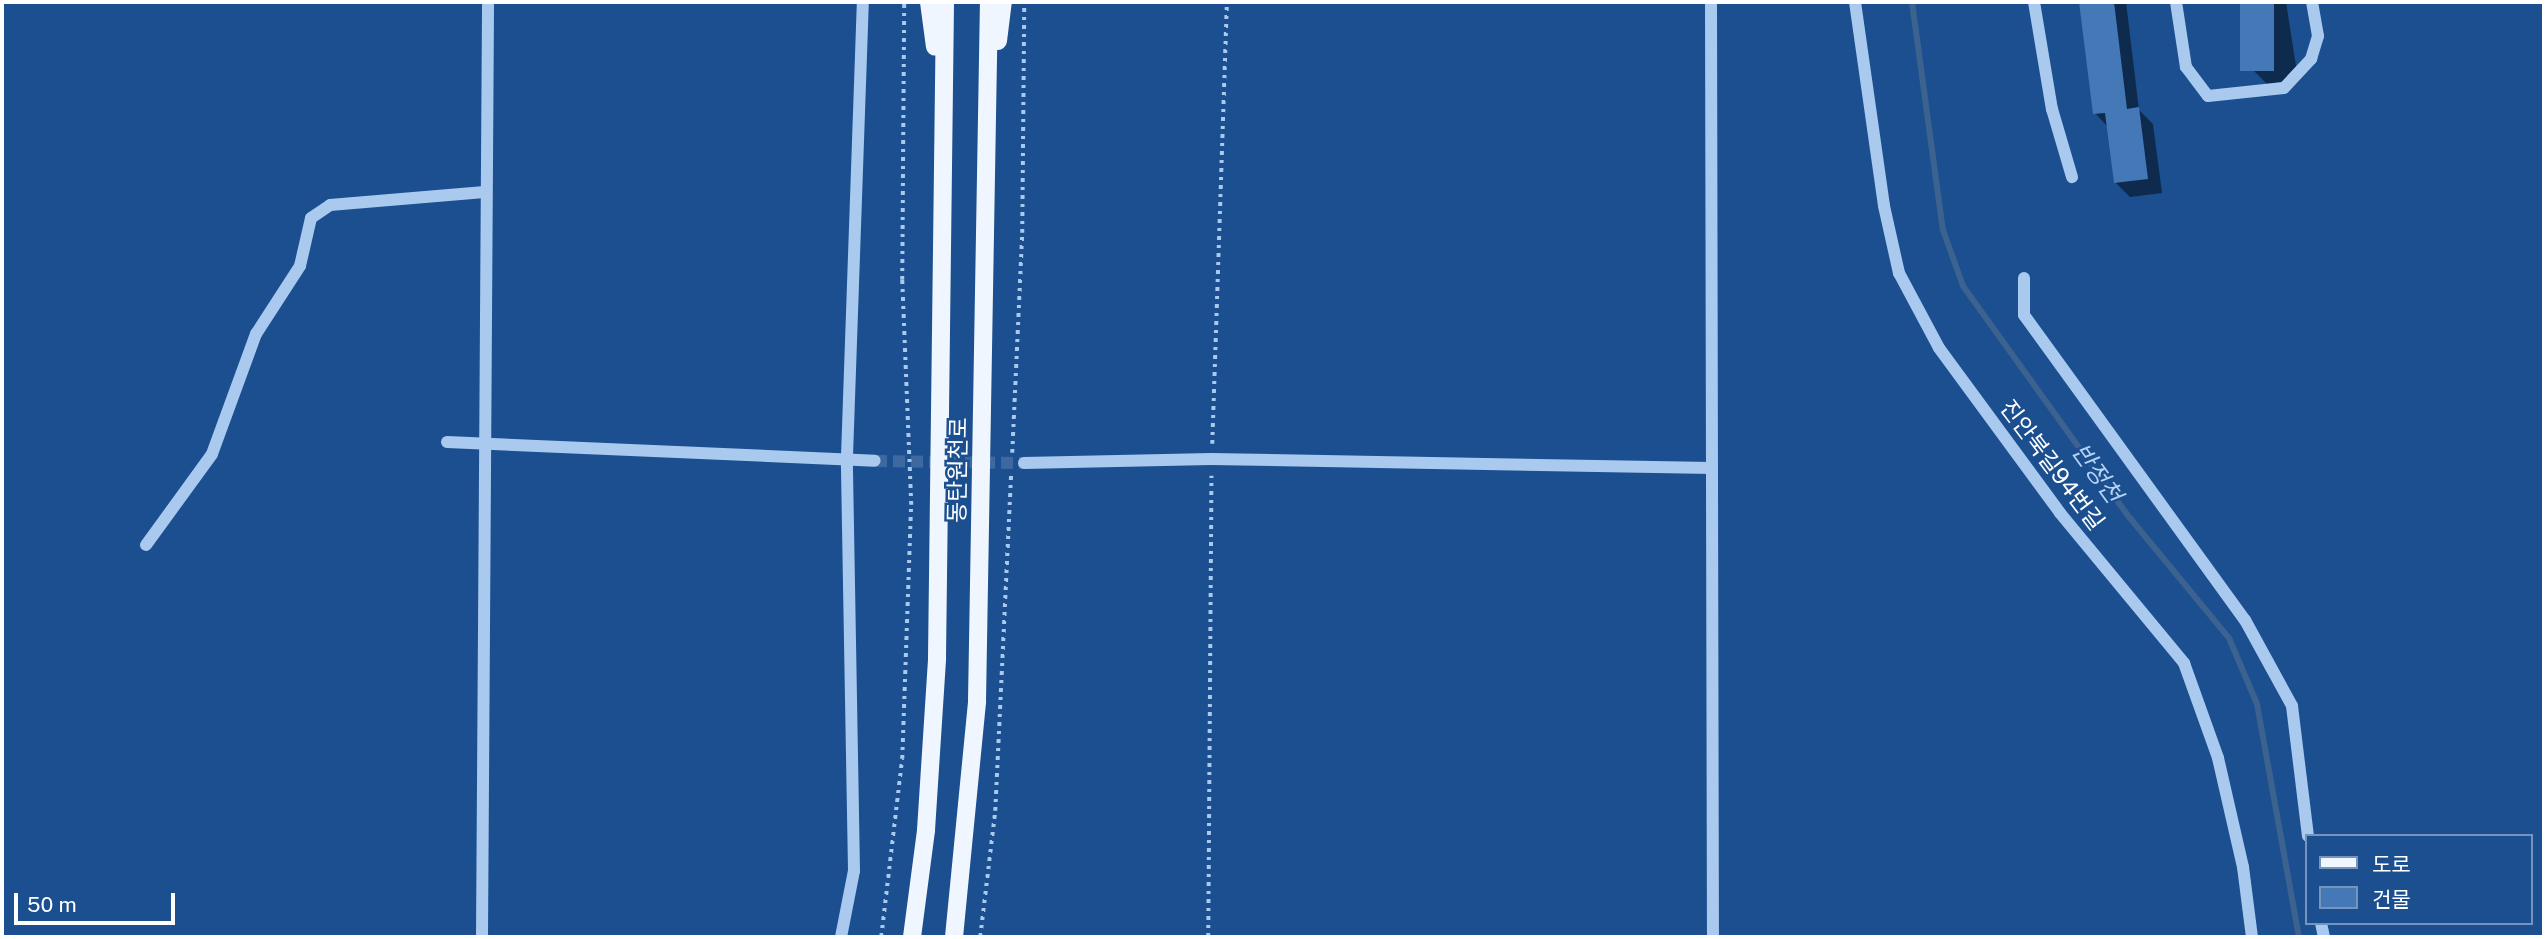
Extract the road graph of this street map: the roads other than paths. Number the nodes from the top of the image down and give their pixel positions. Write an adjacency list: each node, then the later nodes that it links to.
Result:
1 (488, 2): 15 (street)
2 (863, 2): 19 (street)
3 (929, 2): 13 (main road)
4 (945, 2): 13 (main road, 동탄원천로)
5 (989, 2): 12 (main road, 동탄원천로)
6 (1003, 2): 12 (main road)
7 (1711, 2): 22 (street)
8 (1855, 2): 30 (street, 진안북길94번길)
9 (2034, 2): 14 (street)
10 (2176, 2): 11 (street)
11 (2312, 2)
12 (988, 111): 28 (main road, 동탄원천로)
13 (944, 112): 27 (main road, 동탄원천로)
14 (2071, 177)
15 (484, 192): 18 (street); 23 (street)
16 (2024, 278): 24 (street)
17 (447, 442): 18 (street)
18 (486, 442): 19 (street); 25 (street)
19 (847, 456): 20 (street); 26 (street)
20 (875, 461)
21 (1024, 463): 22 (street)
22 (1712, 468): 29 (street)
23 (146, 545)
24 (2308, 834)
25 (482, 937)
26 (841, 937)
27 (912, 937)
28 (954, 937)
29 (1713, 937)
30 (2252, 937)

